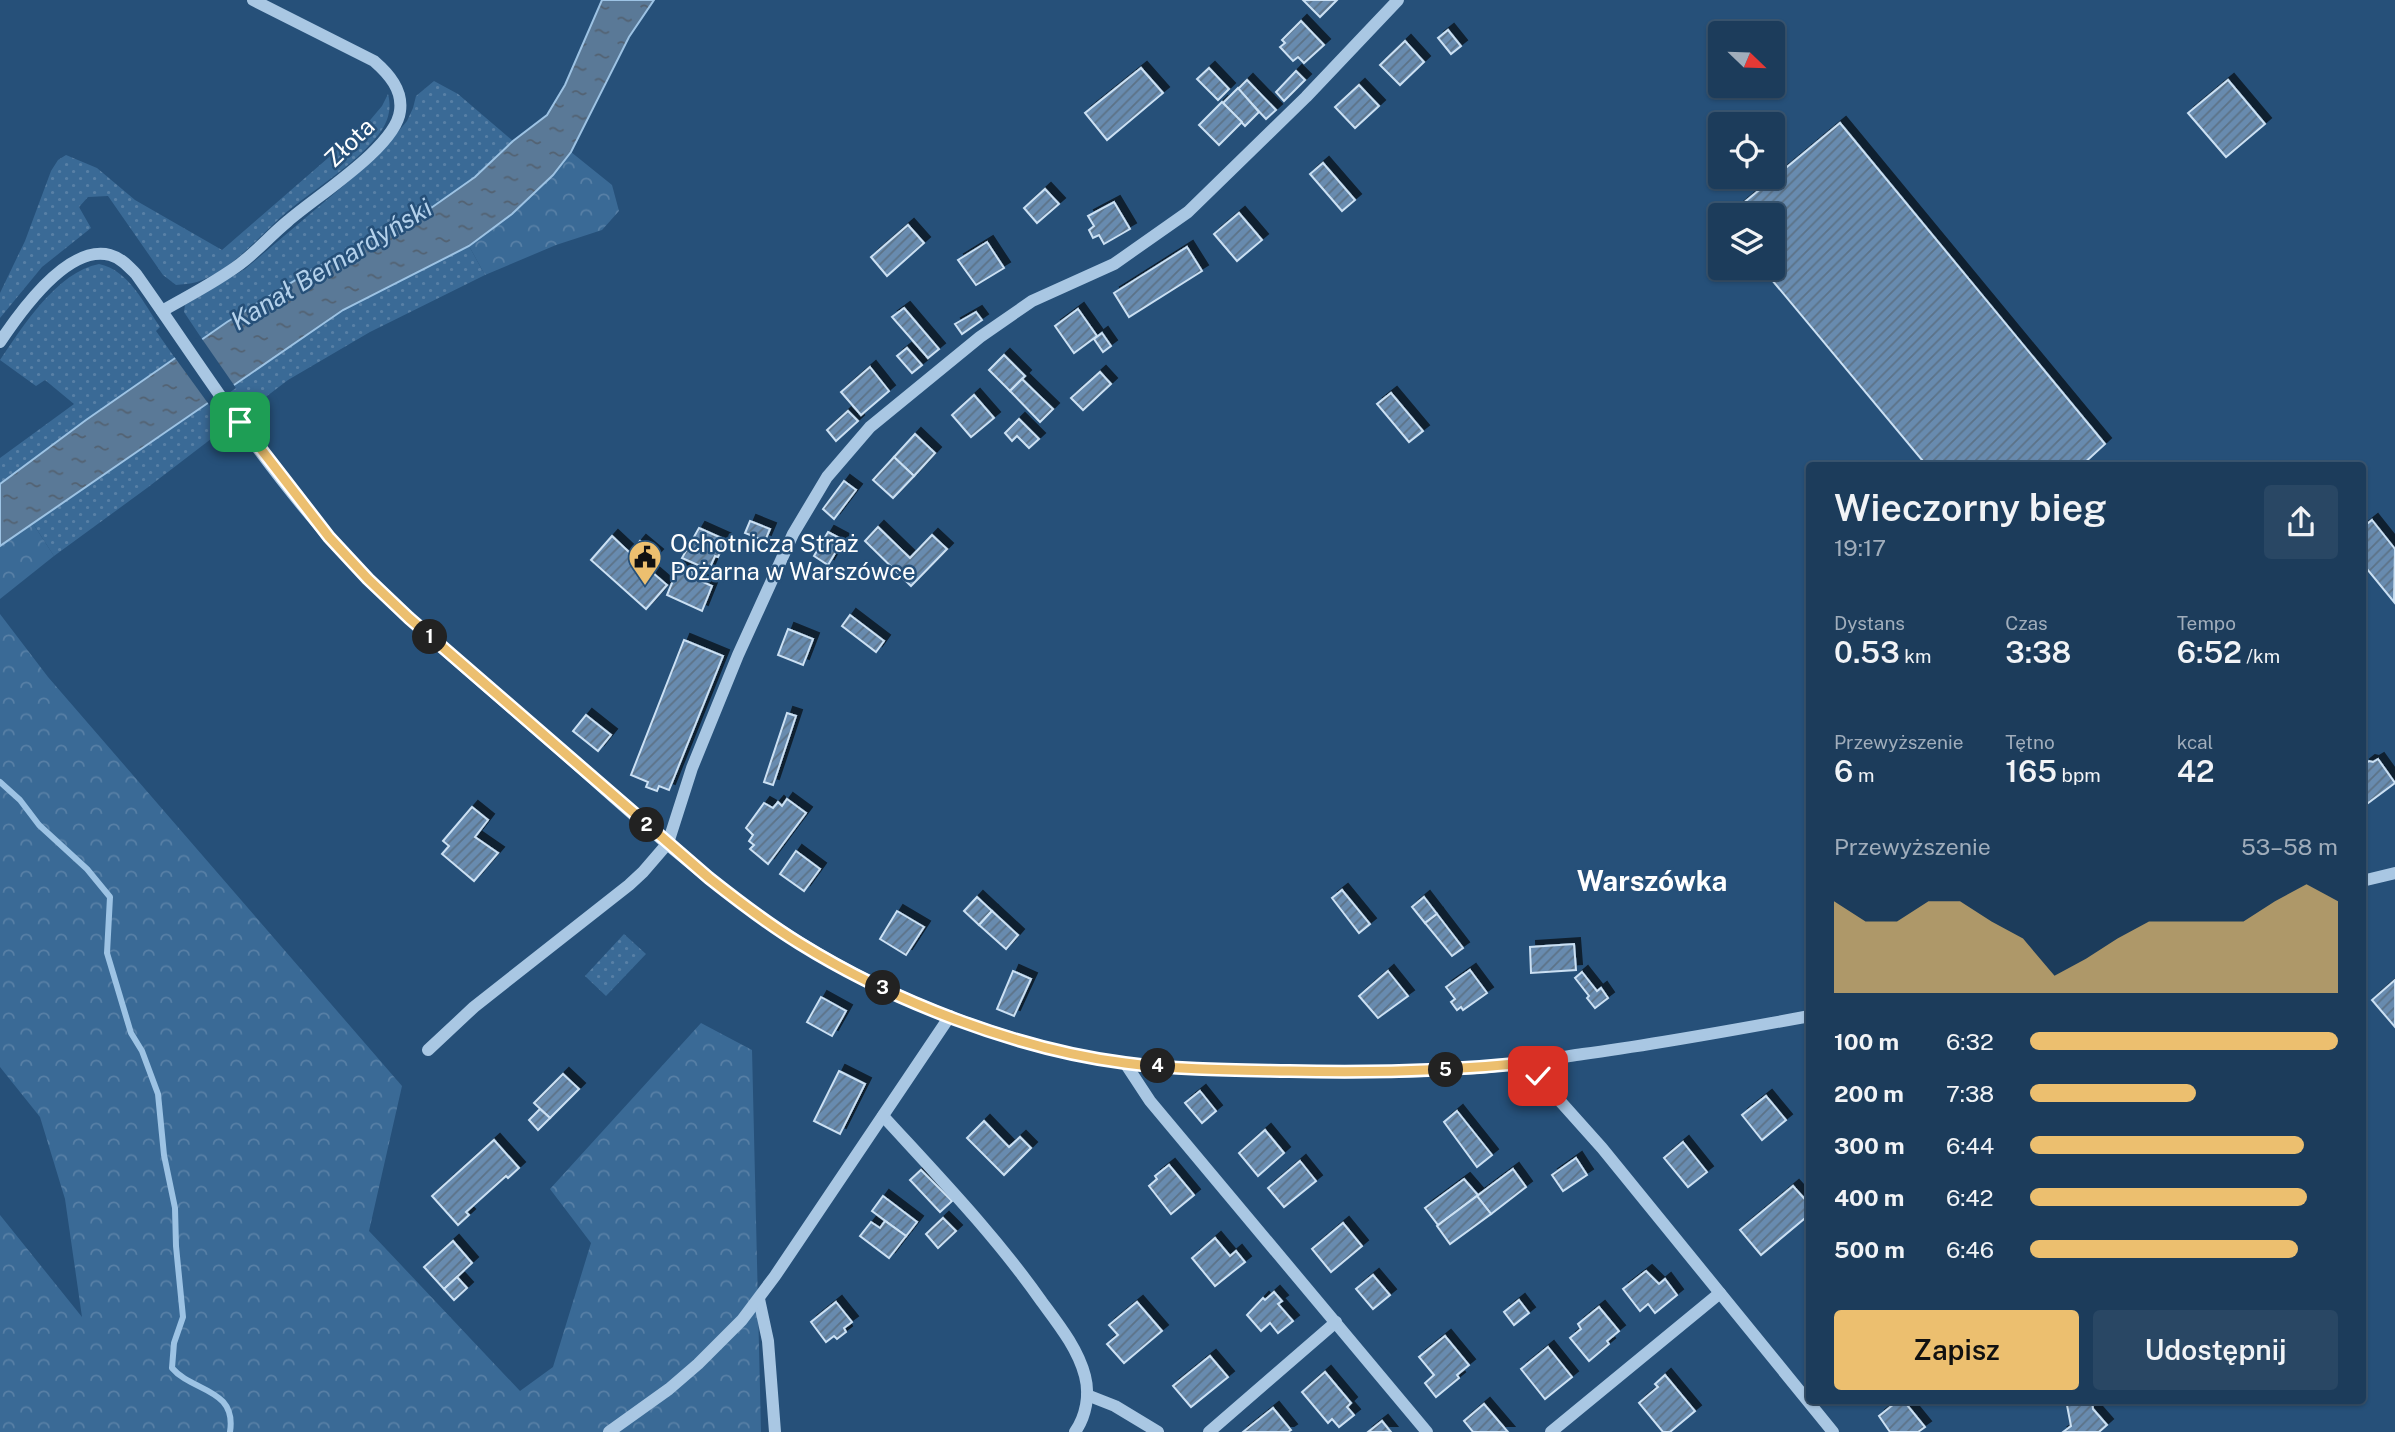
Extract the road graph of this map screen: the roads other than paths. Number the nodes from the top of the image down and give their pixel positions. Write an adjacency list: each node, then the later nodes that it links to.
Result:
1 (253, 0): 3 (street, Złota)
2 (1398, 0): 5 (street)
3 (162, 311): 4 (street); 5 (street)
4 (0, 342)
5 (668, 843): 8 (street); 10 (street)
6 (2395, 873): 7 (street)
7 (2366, 880)
8 (950, 1016): 11 (street); 13 (street)
9 (1806, 1017): 12 (street)
10 (428, 1051)
11 (1125, 1063): 12 (street); 16 (street)
12 (1526, 1063): 14 (street)
13 (883, 1116): 15 (street); 17 (street)
14 (1720, 1293): 18 (street); 26 (street)
15 (759, 1299): 20 (street); 21 (street)
16 (1336, 1322): 24 (street); 25 (street)
17 (1087, 1395): 22 (street); 23 (street)
18 (1806, 1399)
19 (1810, 1404): 27 (street)
20 (609, 1432)
21 (775, 1432)
22 (1075, 1432)
23 (1158, 1432)
24 (1209, 1432)
25 (1427, 1432)
26 (1551, 1432)
27 (1833, 1432)

